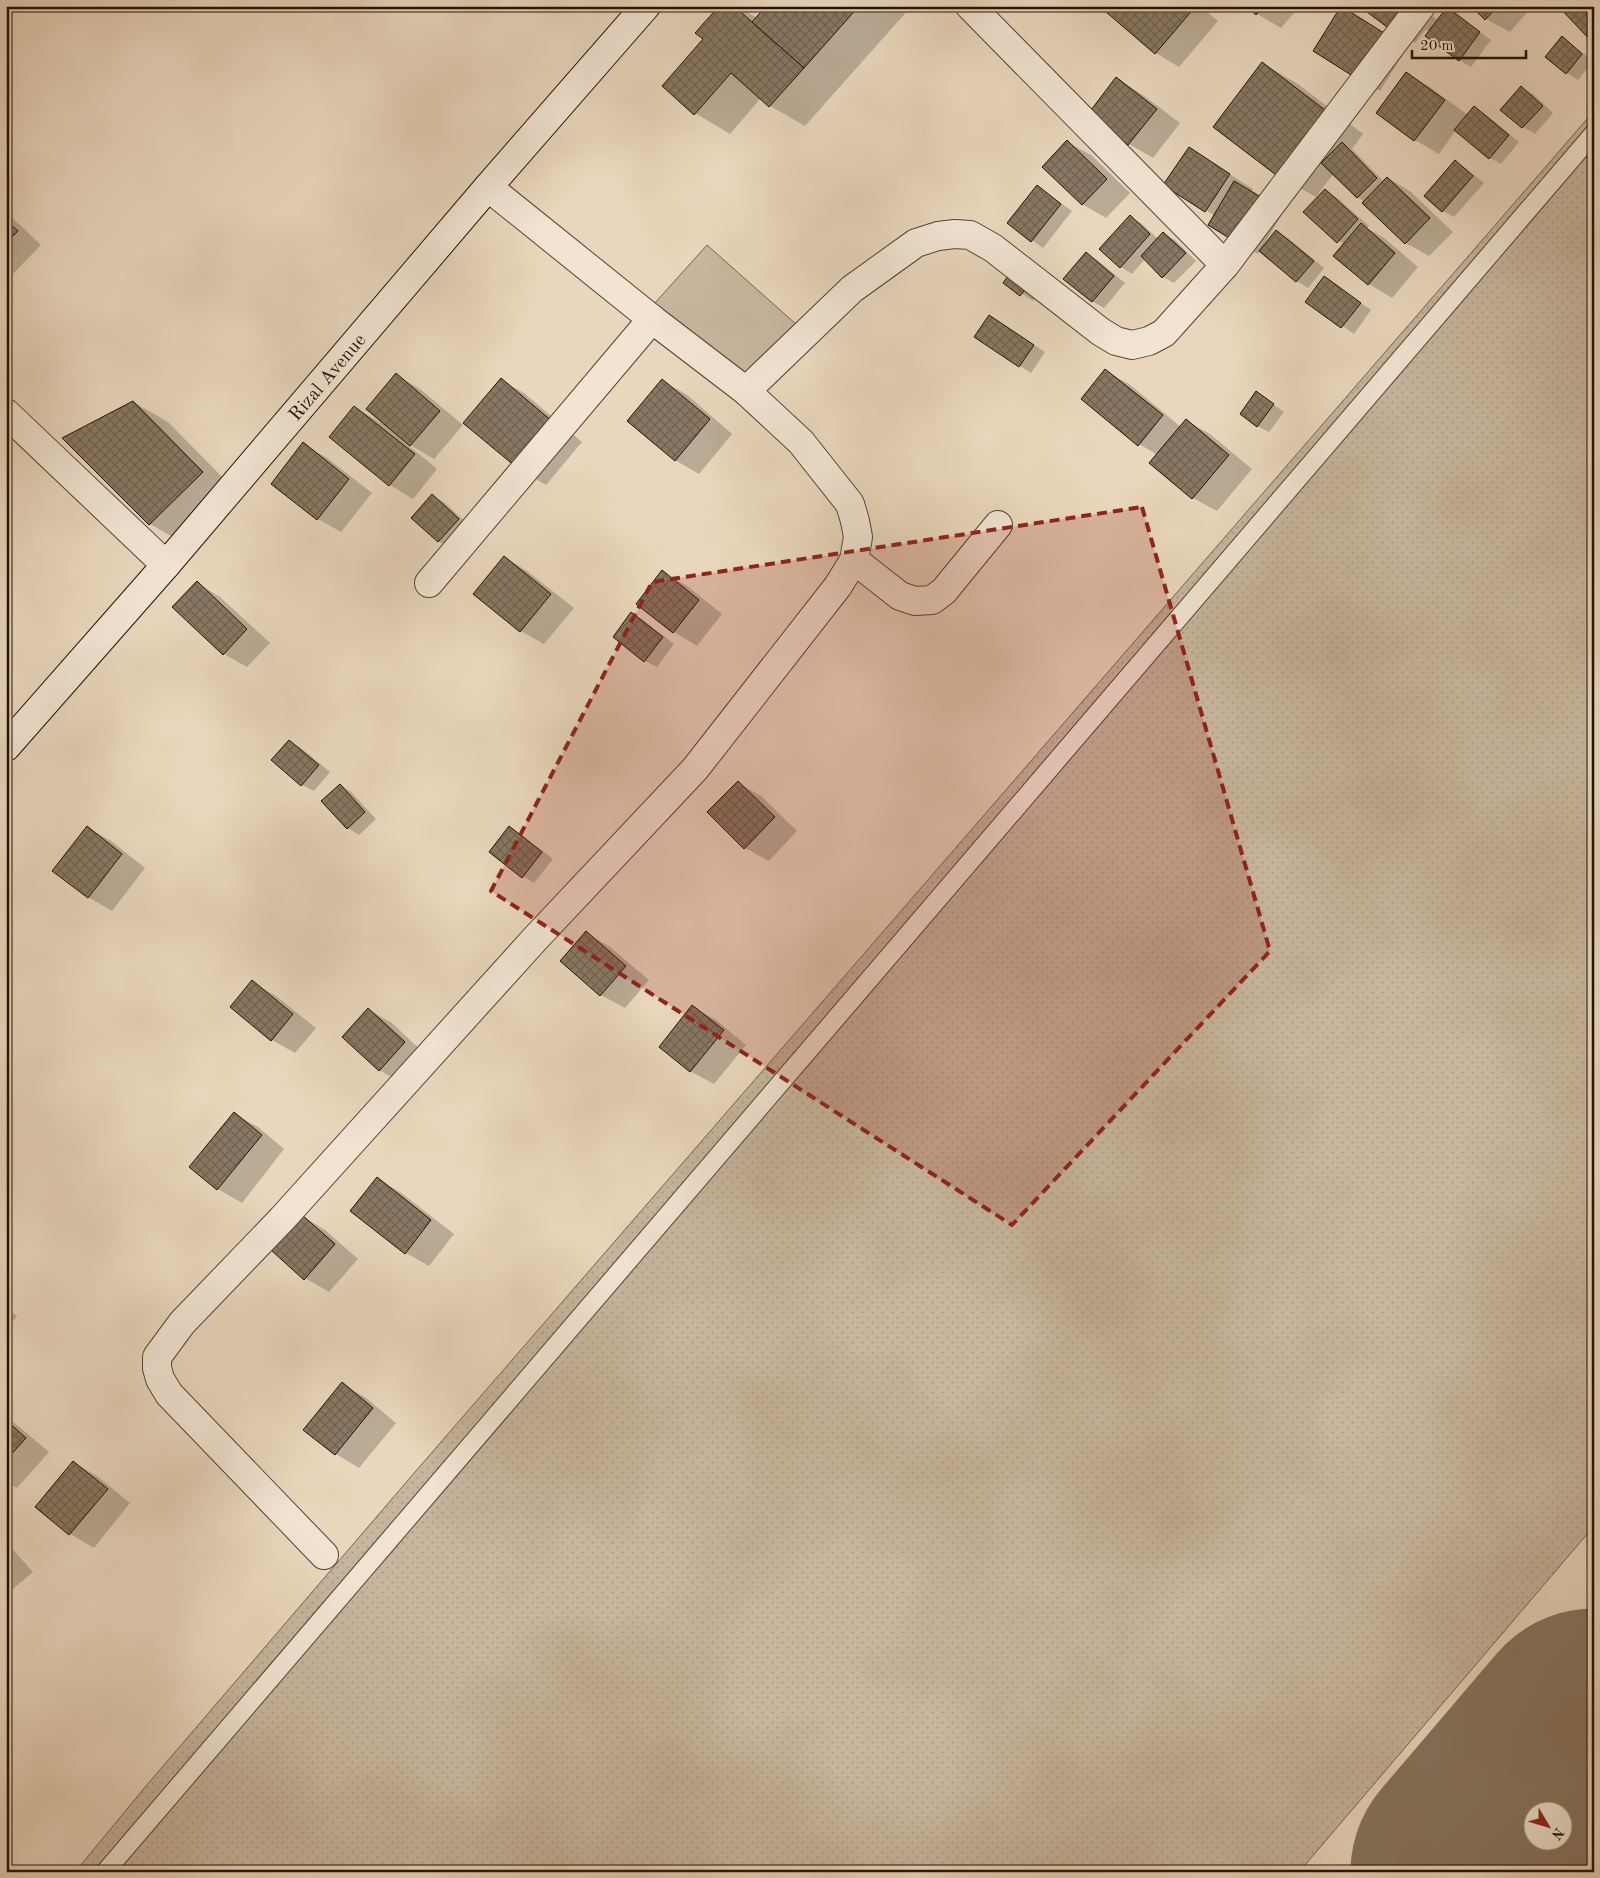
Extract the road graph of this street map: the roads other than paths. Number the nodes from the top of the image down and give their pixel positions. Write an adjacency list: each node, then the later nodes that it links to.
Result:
1 (646, 6): 5 (street, Rizal Avenue)
2 (970, 6): 6 (street)
3 (1421, 6): 6 (street)
4 (1594, 133): 16 (lane)
5 (488, 187): 7 (street); 12 (street, Rizal Avenue)
6 (1225, 265): 8 (street)
7 (652, 319): 8 (street); 13 (street)
8 (746, 391): 11 (street)
9 (6, 413): 12 (street)
10 (998, 524): 11 (street)
11 (854, 560): 15 (street)
12 (166, 565): 14 (street, Rizal Avenue)
13 (429, 583)
14 (6, 747)
15 (324, 1555)
16 (105, 1872)

